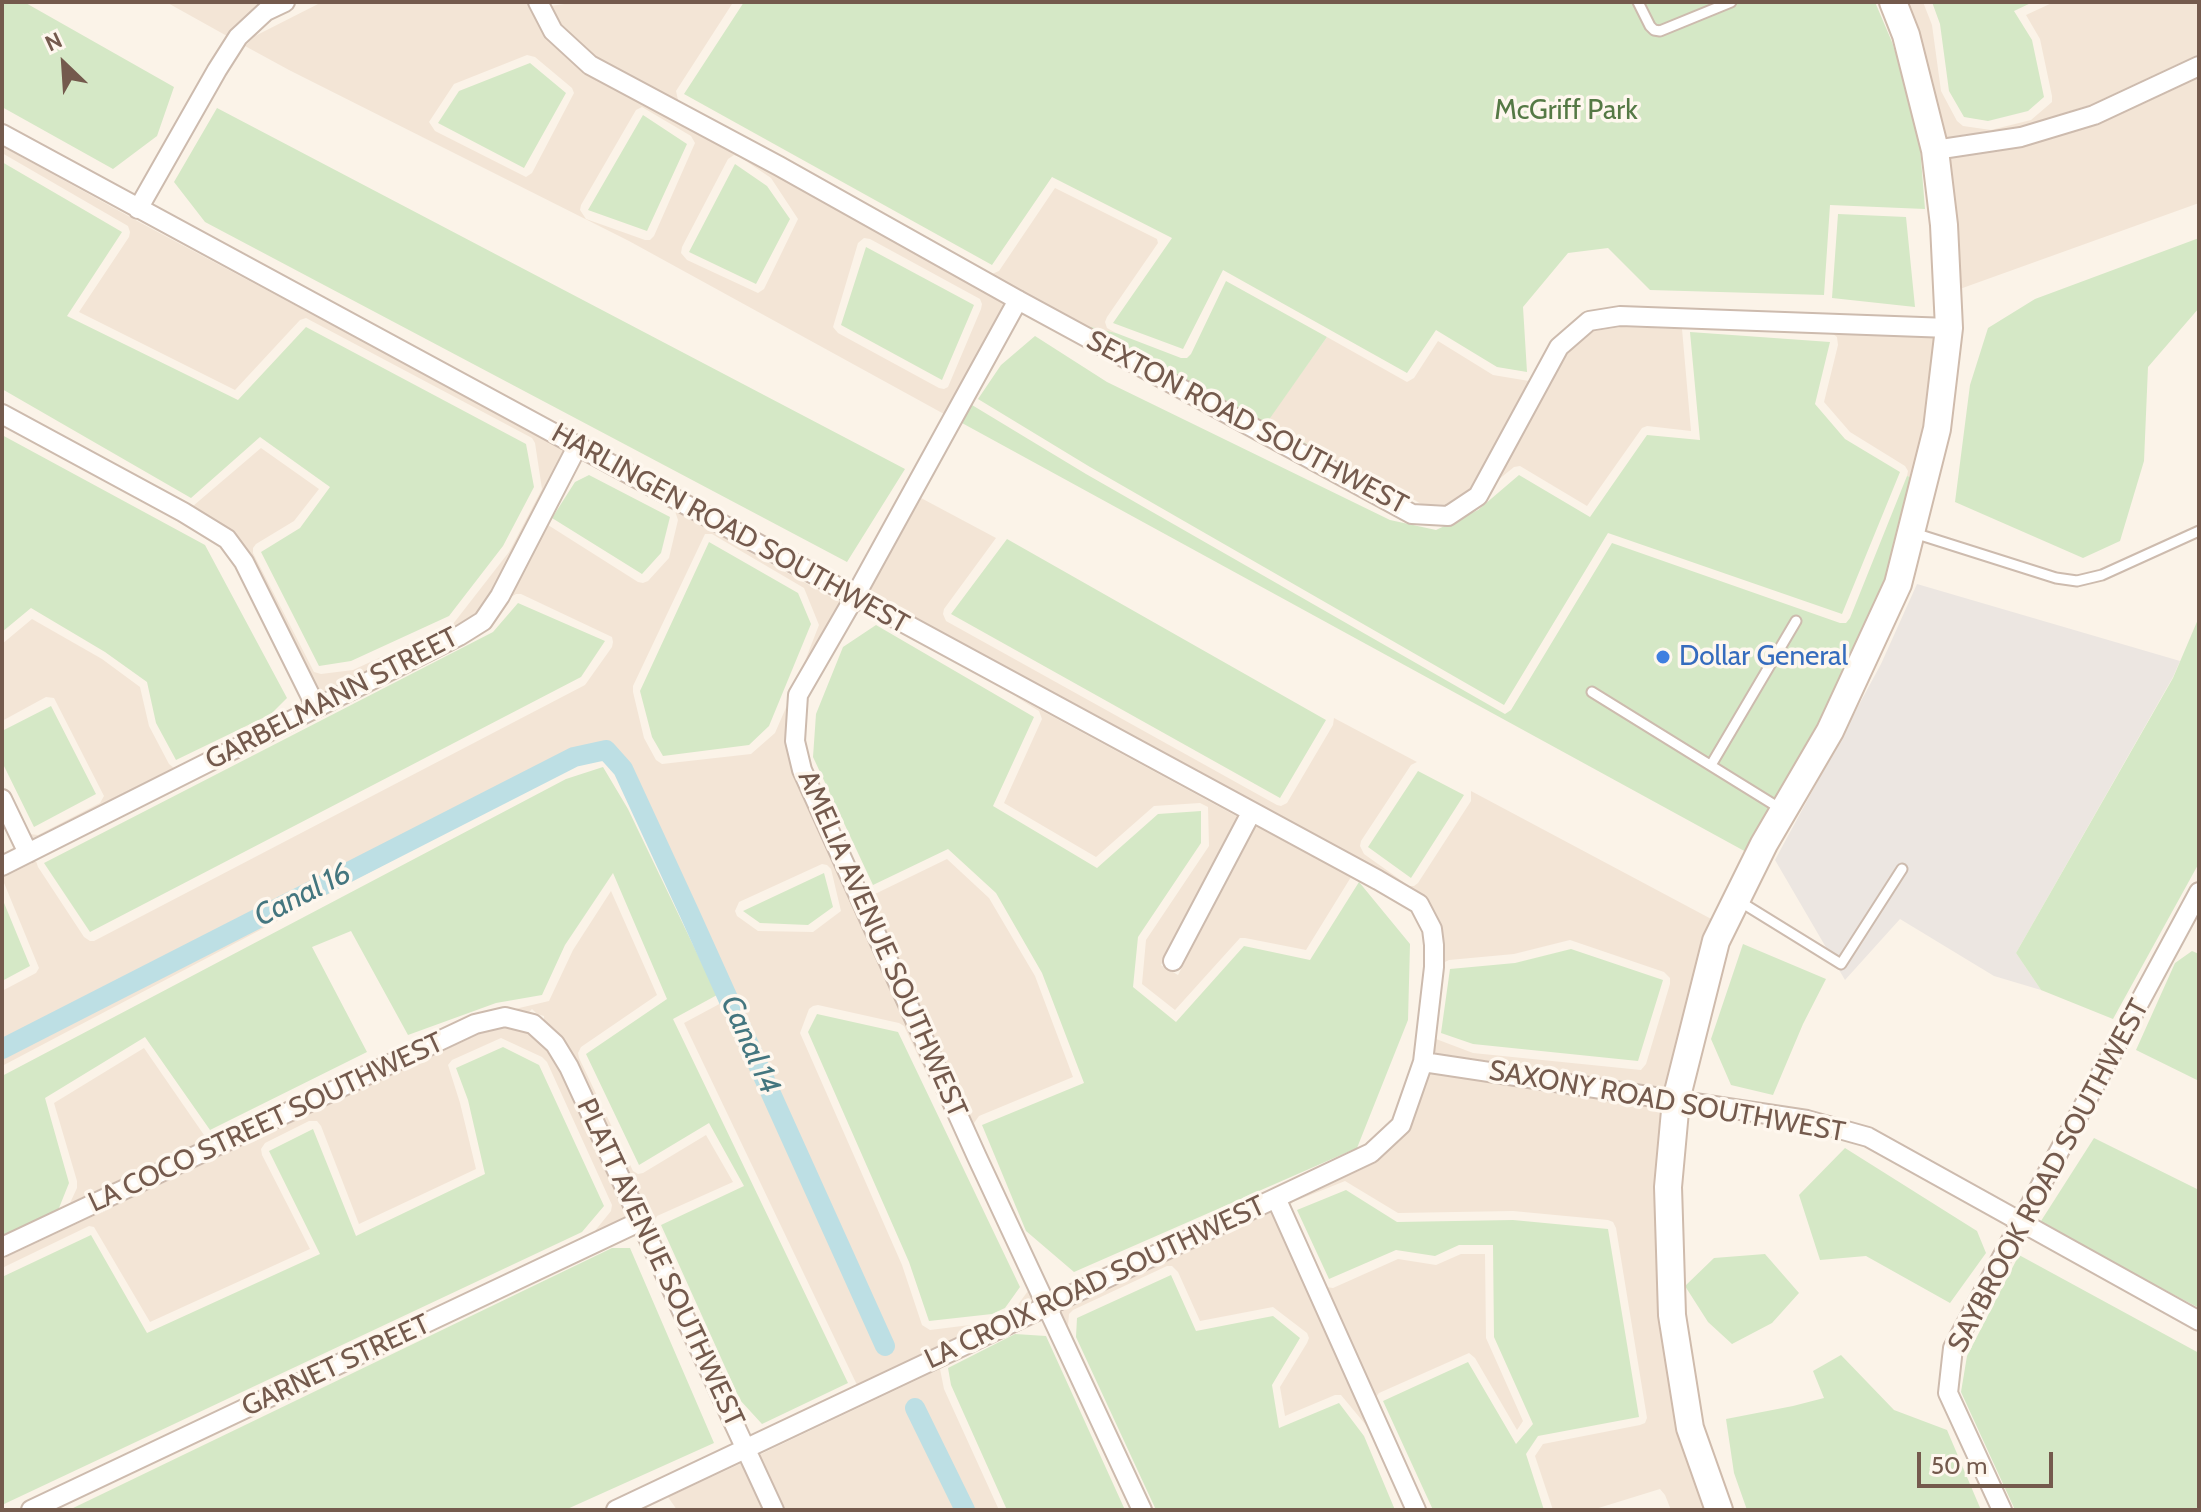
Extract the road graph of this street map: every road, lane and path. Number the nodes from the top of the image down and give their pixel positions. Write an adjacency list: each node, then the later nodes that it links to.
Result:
1 (285, 2): 9 (street)
2 (538, 2): 10 (street, SEXTON ROAD SOUTHWEST)
3 (1638, 2): 4 (lane)
4 (1731, 2)
5 (1893, 2): 8 (street)
6 (2199, 66): 8 (street)
7 (2, 134): 9 (street, HARLINGEN ROAD SOUTHWEST)
8 (1935, 150): 11 (street)
9 (138, 209): 13 (street, HARLINGEN ROAD SOUTHWEST)
10 (1018, 300): 11 (street, SEXTON ROAD SOUTHWEST); 16 (street, AMELIA AVENUE SOUTHWEST)
11 (1949, 328): 15 (street)
12 (2, 414): 19 (street)
13 (578, 445): 16 (street, HARLINGEN ROAD SOUTHWEST); 19 (street, GARBELMANN STREET)
14 (2199, 531): 15 (lane)
15 (1911, 532): 22 (street)
16 (854, 598): 23 (street, HARLINGEN ROAD SOUTHWEST); 39 (street, AMELIA AVENUE SOUTHWEST)
17 (1796, 621): 20 (lane)
18 (1592, 692): 20 (lane)
19 (316, 707): 24 (street, GARBELMANN STREET)
20 (1711, 765): 22 (lane)
21 (2, 799): 24 (street)
22 (1784, 811): 28 (street)
23 (1251, 813): 30 (street, HARLINGEN ROAD SOUTHWEST); 31 (street)
24 (28, 853): 25 (street, GARBELMANN STREET)
25 (2, 866)
26 (1902, 869): 28 (lane)
27 (2199, 892): 29 (street, SAYBROOK ROAD SOUTHWEST)
28 (1737, 900): 34 (street)
29 (2191, 927): 37 (street, SAYBROOK ROAD SOUTHWEST)
30 (1434, 945): 33 (street, LA CROIX ROAD SOUTHWEST)
31 (1173, 961)
32 (533, 1024): 36 (street, PLATT AVENUE SOUTHWEST); 38 (street, LA COCO STREET SOUTHWEST)
33 (1423, 1062): 34 (street, SAXONY ROAD SOUTHWEST); 35 (street, LA CROIX ROAD SOUTHWEST)
34 (1676, 1100): 37 (street, SAXONY ROAD SOUTHWEST); 47 (street)
35 (1276, 1198): 39 (street, LA CROIX ROAD SOUTHWEST); 46 (street)
36 (641, 1221): 41 (street, PLATT AVENUE SOUTHWEST); 42 (street, GARNET STREET)
37 (2019, 1223): 40 (street, SAXONY ROAD SOUTHWEST); 48 (street, SAYBROOK ROAD SOUTHWEST)
38 (2, 1247)
39 (1048, 1306): 41 (street, LA CROIX ROAD SOUTHWEST); 45 (street, AMELIA AVENUE SOUTHWEST)
40 (2199, 1321)
41 (746, 1450): 43 (street, LA CROIX ROAD SOUTHWEST); 44 (street, PLATT AVENUE SOUTHWEST)
42 (31, 1510)
43 (616, 1510)
44 (774, 1510)
45 (1142, 1510)
46 (1416, 1510)
47 (1719, 1510)
48 (2002, 1510)

